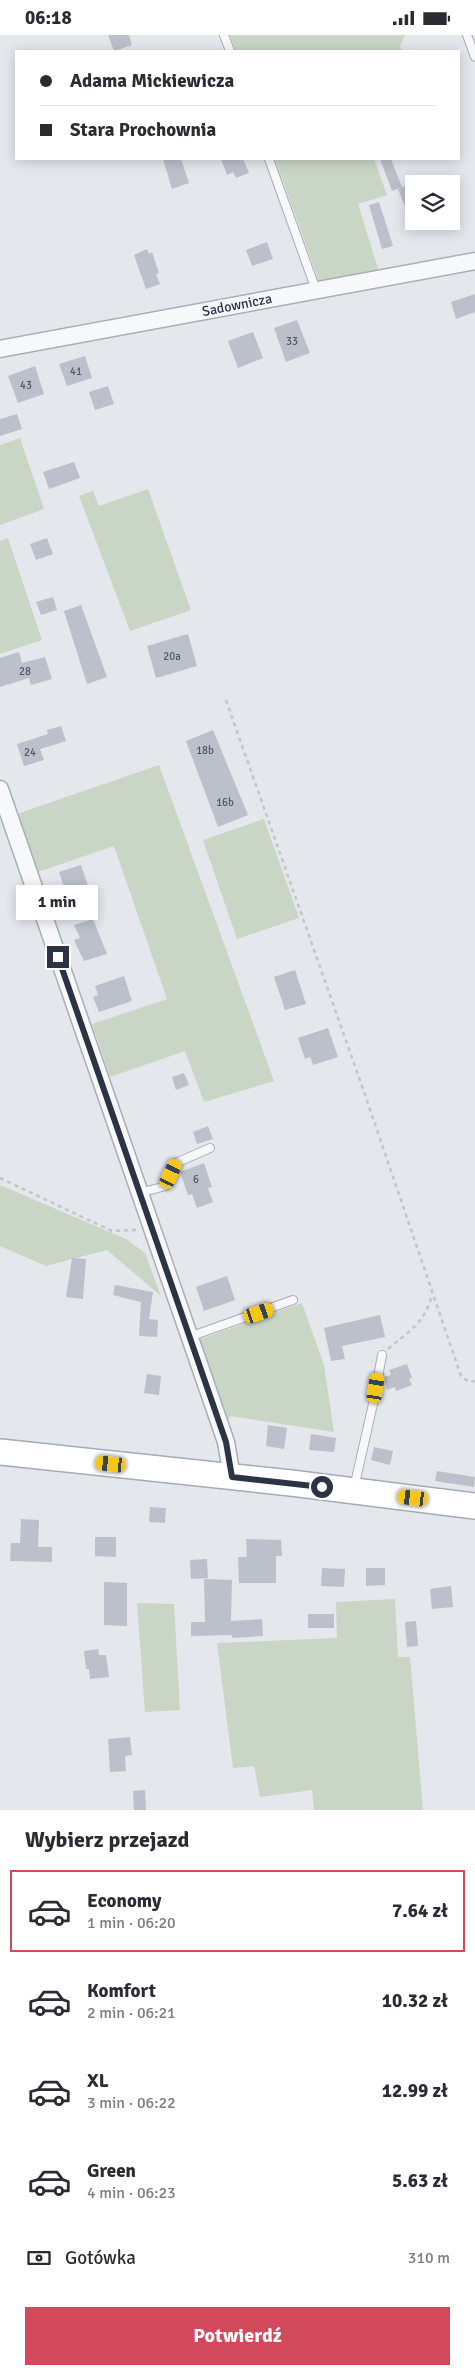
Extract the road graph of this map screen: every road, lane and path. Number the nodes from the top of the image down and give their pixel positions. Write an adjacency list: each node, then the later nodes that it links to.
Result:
1 (224, 35): 3 (lane)
2 (467, 35): 4 (lane)
3 (230, 50)
4 (475, 57)
5 (269, 160): 7 (lane)
6 (475, 261): 7 (street, Sadownicza)
7 (316, 290): 8 (street, Sadownicza)
8 (0, 349)
9 (226, 700): 15 (path)
10 (0, 789): 13 (street)
11 (210, 1149): 13 (lane)
12 (0, 1179): 14 (path)
13 (139, 1193): 14 (street)
14 (151, 1229): 17 (street)
15 (432, 1294): 18 (path); 19 (path)
16 (293, 1300): 17 (lane)
17 (189, 1337): 21 (street)
18 (382, 1355): 22 (lane)
19 (475, 1381)
20 (0, 1452): 21 (main road)
21 (232, 1477): 22 (main road)
22 (353, 1490): 23 (main road)
23 (475, 1506)

